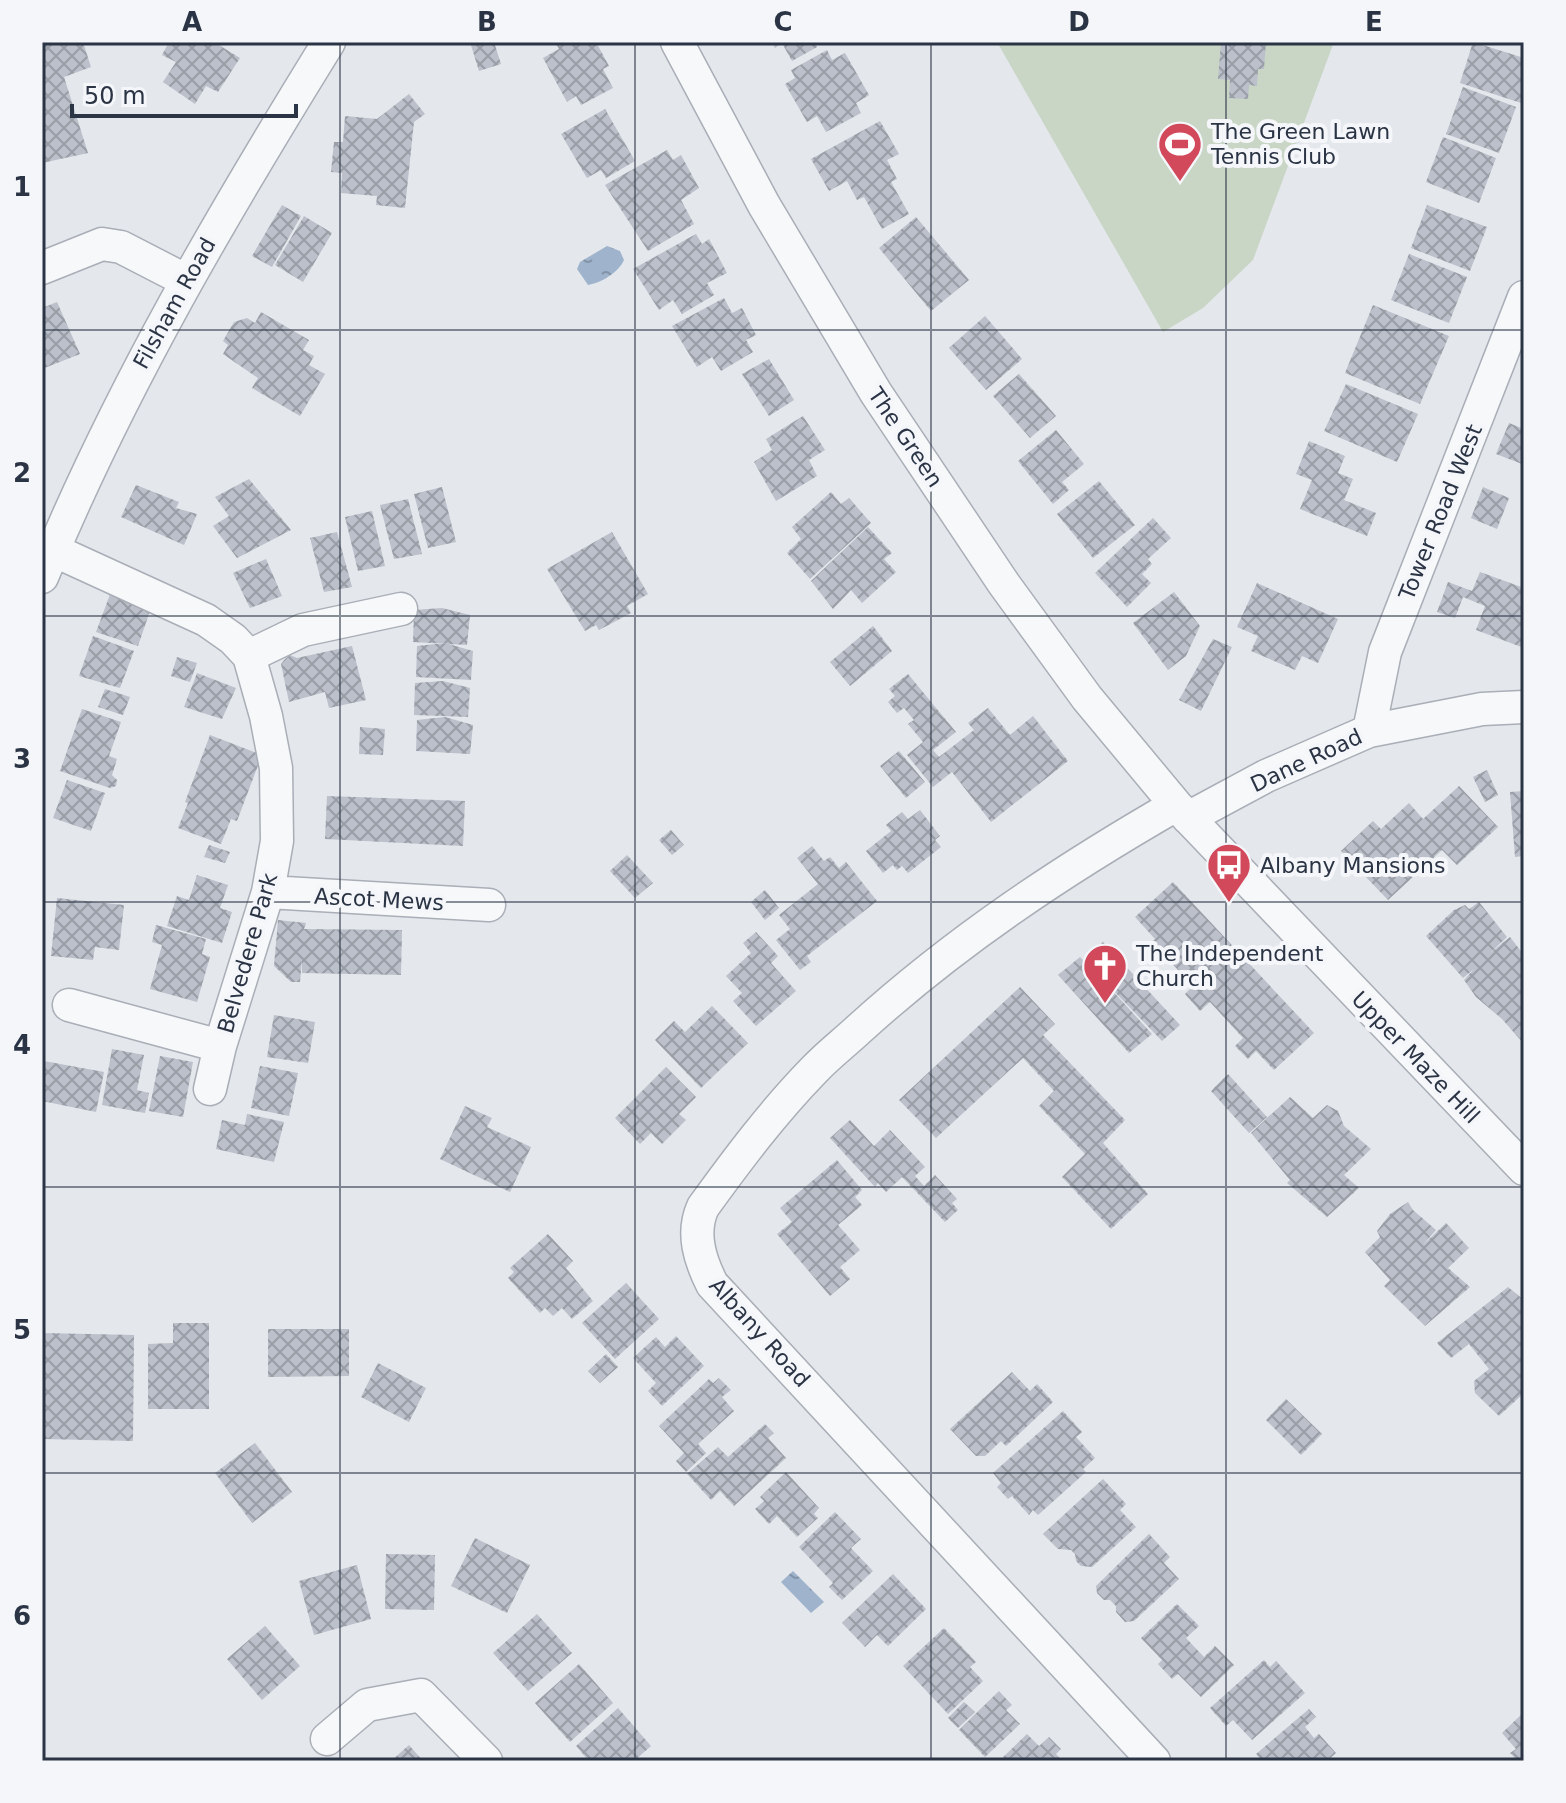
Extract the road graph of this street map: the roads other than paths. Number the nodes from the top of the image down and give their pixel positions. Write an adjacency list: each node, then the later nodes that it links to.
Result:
1 (329, 42): 4 (street, Filsham Road)
2 (677, 42): 11 (street, The Green)
3 (42, 268): 4 (street)
4 (185, 280): 6 (street, Filsham Road)
5 (1524, 297): 10 (street, Tower Road West)
6 (47, 564): 8 (street)
7 (401, 609): 8 (street)
8 (249, 656): 12 (street, Belvedere Park)
9 (1524, 707): 10 (street, Dane Road)
10 (1369, 731): 11 (street, Dane Road)
11 (1182, 811): 17 (street, Upper Maze Hill); 20 (street, Albany Road)
12 (268, 892): 13 (street, Ascot Mews); 15 (street, Belvedere Park)
13 (489, 905)
14 (69, 1005): 15 (street, Belvedere Park)
15 (220, 1046): 16 (street, Belvedere Park)
16 (210, 1089)
17 (1524, 1169)
18 (327, 1739): 19 (street)
19 (486, 1761)
20 (1154, 1761)

